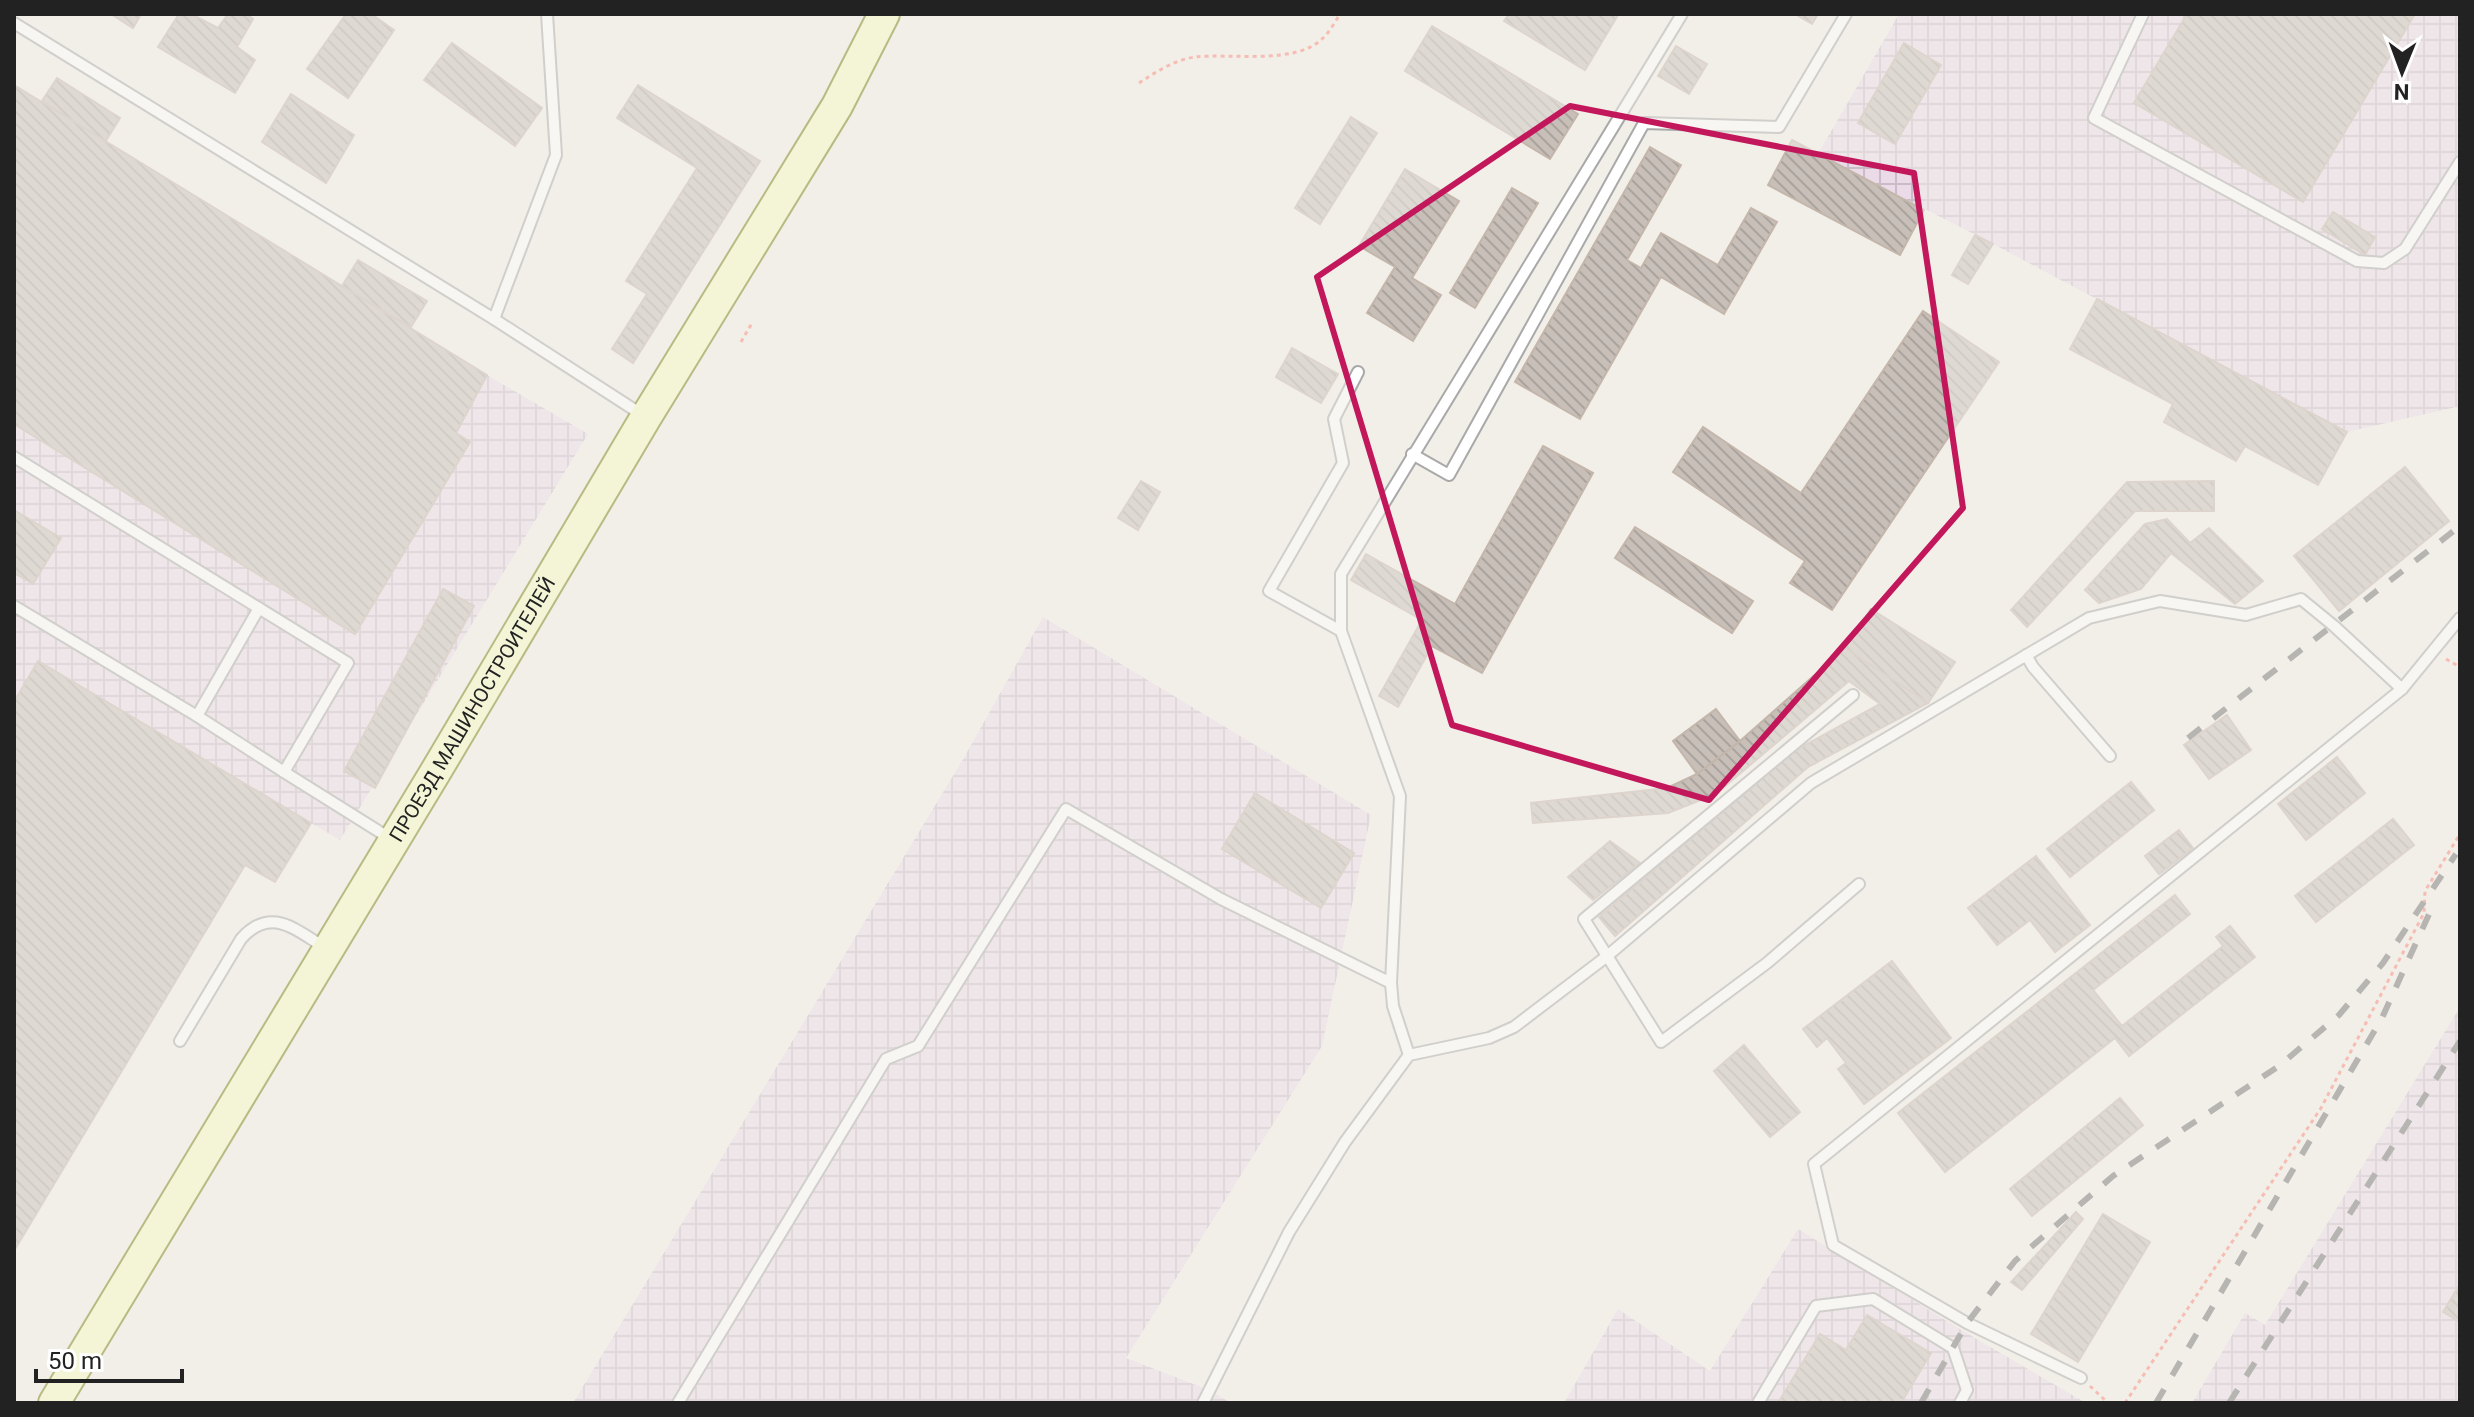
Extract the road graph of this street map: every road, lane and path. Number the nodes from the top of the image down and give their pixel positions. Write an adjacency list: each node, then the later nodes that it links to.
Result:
1 (547, 14): 10 (lane)
2 (1340, 14): 8 (path)
3 (1682, 14): 15 (lane)
4 (1846, 14): 15 (lane)
5 (2143, 14): 9 (lane)
6 (885, 17): 14 (main road, ПРОЕЗД МАШИНОСТРОИТЕЛЕЙ)
7 (14, 23): 10 (lane)
8 (1139, 83)
9 (2460, 162)
10 (494, 319): 14 (lane)
11 (752, 323): 12 (path)
12 (741, 342)
13 (1358, 372): 20 (lane)
14 (654, 422): 28 (main road, ПРОЕЗД МАШИНОСТРОИТЕЛЕЙ)
15 (1412, 454): 20 (lane)
16 (14, 457): 18 (lane)
17 (14, 606): 24 (lane)
18 (259, 608): 24 (lane); 26 (lane)
19 (2460, 618): 22 (lane)
20 (1341, 631): 32 (lane)
21 (2026, 655): 22 (lane); 25 (lane); 31 (lane)
22 (2402, 689): 35 (lane)
23 (1853, 695): 31 (lane)
24 (197, 716): 26 (lane)
25 (2110, 756)
26 (284, 772): 28 (lane)
27 (2460, 834): 43 (path)
28 (402, 845): 30 (main road, ПРОЕЗД МАШИНОСТРОИТЕЛЕЙ); 37 (main road, ПРОЕЗД МАШИНОСТРОИТЕЛЕЙ)
29 (1859, 884): 31 (lane)
30 (328, 949): 33 (lane); 36 (main road, ПРОЕЗД МАШИНОСТРОИТЕЛЕЙ)
31 (1606, 957): 34 (lane)
32 (1391, 983): 34 (lane); 38 (lane)
33 (180, 1041)
34 (1409, 1055): 39 (lane)
35 (2081, 1378): 42 (path)
36 (54, 1403)
37 (76, 1403)
38 (678, 1403)
39 (1203, 1403)
40 (1758, 1403): 41 (lane)
41 (1960, 1403)
42 (2108, 1403)
43 (2125, 1403)

